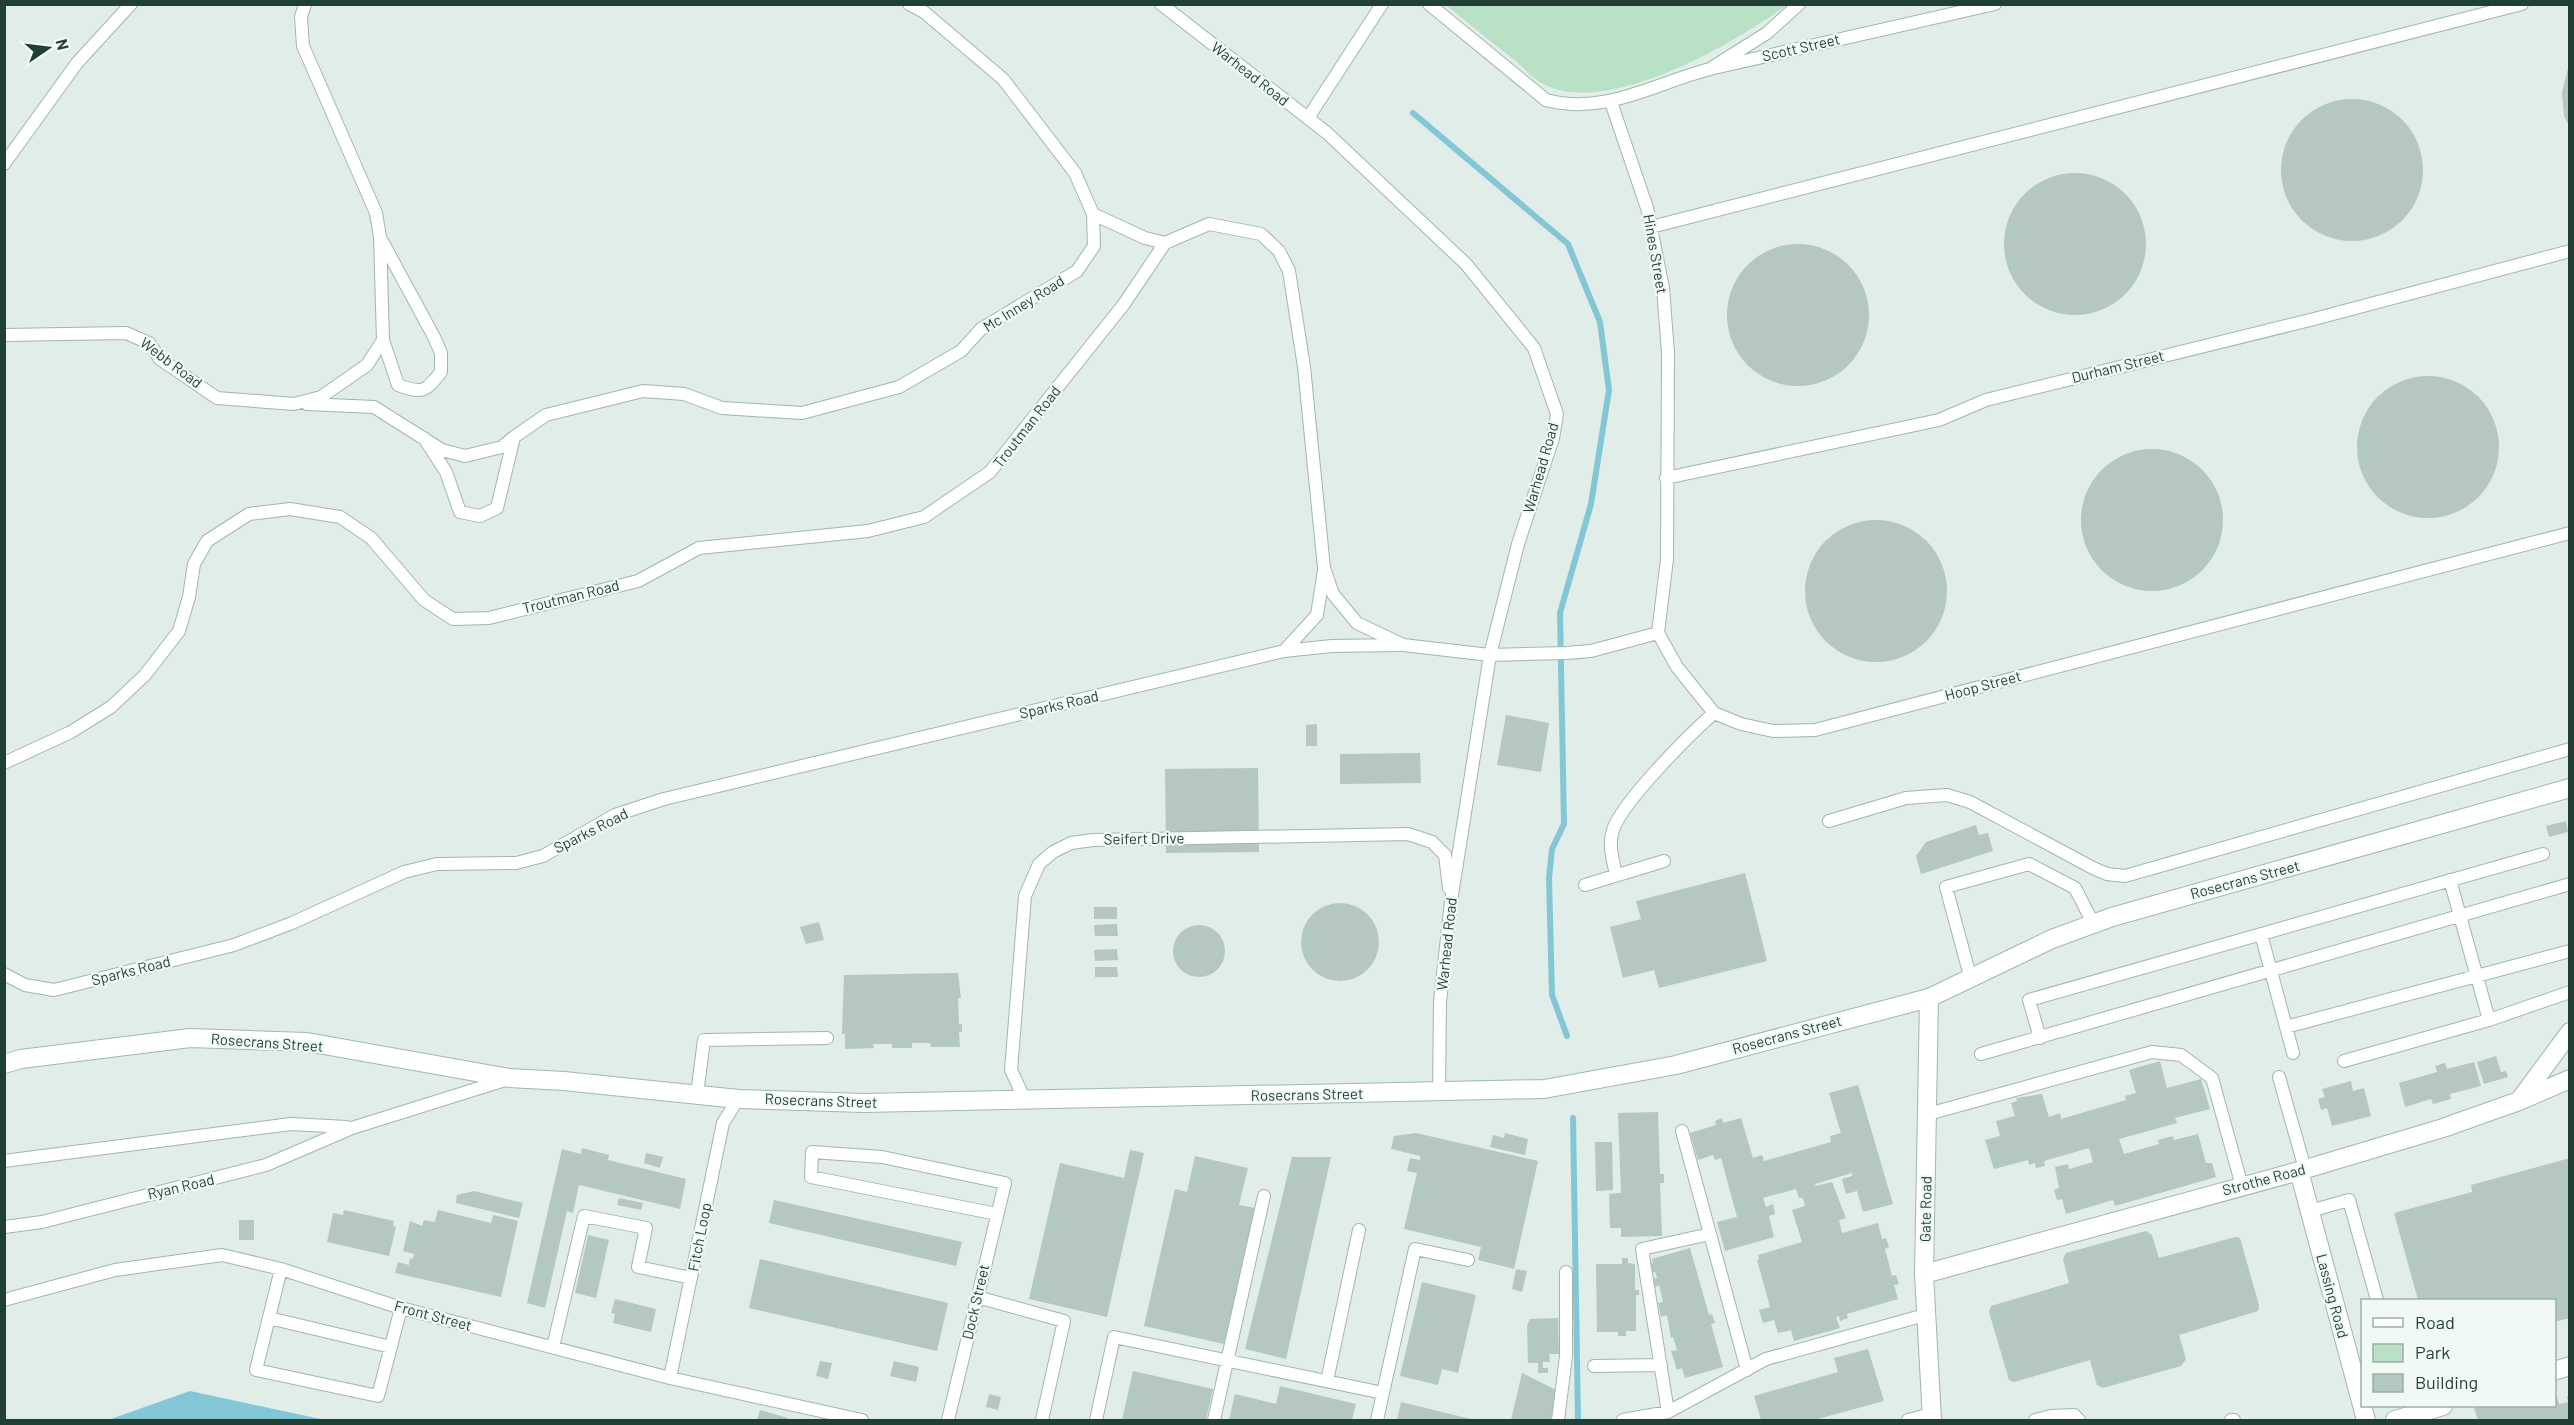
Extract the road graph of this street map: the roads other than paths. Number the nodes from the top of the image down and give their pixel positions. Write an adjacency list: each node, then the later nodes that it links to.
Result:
1 (131, 4): 13 (lane)
2 (305, 4): 16 (lane)
3 (909, 4): 14 (lane, Mc Inney Road)
4 (1161, 4): 12 (lane, Warhead Road)
5 (1382, 4): 12 (lane)
6 (1429, 4): 11 (lane)
7 (1799, 4): 10 (lane)
8 (1995, 4): 10 (lane, Scott Street)
9 (2522, 4): 15 (lane)
10 (1710, 69): 11 (lane, Scott Street)
11 (1611, 102): 15 (lane, Hines Street)
12 (1308, 118): 30 (lane, Warhead Road)
13 (4, 164)
14 (1093, 214): 17 (lane); 22 (lane, Mc Inney Road)
15 (1651, 227): 24 (lane, Hines Street)
16 (380, 237): 20 (lane); 20 (lane)
17 (1165, 243): 26 (lane); 33 (lane, Troutman Road)
18 (2570, 251): 24 (lane, Durham Street)
19 (4, 334): 21 (lane, Webb Road)
20 (383, 340): 21 (lane, Webb Road)
21 (294, 404): 23 (lane, Mc Inney Road)
22 (514, 437): 23 (lane, Mc Inney Road); 23 (lane)
23 (424, 438)
24 (1666, 478): 27 (lane)
25 (2570, 533): 31 (lane, Hoop Street)
26 (1324, 568): 28 (lane); 29 (lane)
27 (1658, 633): 30 (lane); 31 (lane, Hoop Street)
28 (1403, 645): 29 (lane); 30 (lane)
29 (1284, 651): 48 (lane, Sparks Road)
30 (1490, 655): 42 (lane, Warhead Road)
31 (1714, 713): 38 (lane)
32 (2570, 748): 35 (lane)
33 (4, 763)
34 (2570, 788): 44 (street, Rosecrans Street)
35 (1829, 820)
36 (2543, 854): 39 (lane)
37 (1664, 861): 38 (lane)
38 (1616, 875): 41 (lane)
39 (2450, 880): 43 (lane); 45 (lane)
40 (2570, 884): 43 (lane)
41 (1585, 885)
42 (1451, 901): 65 (lane, Warhead Road); 68 (lane, Seifert Drive)
43 (2460, 916): 47 (lane); 50 (lane)
44 (2093, 924): 49 (street, Rosecrans Street); 49 (lane)
45 (2261, 934): 47 (lane); 57 (lane)
46 (2570, 951): 50 (lane)
47 (2271, 971): 54 (lane); 57 (lane)
48 (4, 974)
49 (1970, 976): 52 (street, Rosecrans Street)
50 (2477, 976): 53 (lane); 54 (lane)
51 (2570, 992): 53 (lane)
52 (1929, 998): 65 (street, Rosecrans Street); 70 (street, Gate Road)
53 (2489, 1020): 60 (lane)
54 (2286, 1027): 58 (lane)
55 (2570, 1032): 69 (street)
56 (827, 1038): 66 (lane)
57 (2040, 1038): 59 (lane)
58 (2293, 1053)
59 (1981, 1054)
60 (2344, 1061)
61 (4, 1064): 63 (street, Rosecrans Street)
62 (2279, 1077): 74 (lane)
63 (509, 1078): 66 (street, Rosecrans Street); 71 (lane, Ryan Road)
64 (2570, 1079): 69 (street, Strothe Road)
65 (1439, 1092): 68 (street, Rosecrans Street)
66 (697, 1094): 67 (street, Rosecrans Street)
67 (738, 1099): 68 (street, Rosecrans Street); 86 (lane, Fitch Loop)
68 (1025, 1100)
69 (2518, 1101): 74 (street, Strothe Road)
70 (1928, 1114): 75 (lane); 85 (street, Gate Road)
71 (351, 1128): 73 (lane, Ryan Road); 79 (lane, Ryan Road)
72 (1682, 1131): 81 (lane)
73 (4, 1161)
74 (2302, 1170): 75 (street, Strothe Road); 77 (street, Lassing Road)
75 (2242, 1186): 85 (street, Strothe Road)
76 (1264, 1196): 95 (lane)
77 (2310, 1211): 88 (lane); 102 (street, Lassing Road)
78 (997, 1214): 78 (lane, Dock Street); 87 (lane, Dock Street)
79 (4, 1227)
80 (1359, 1230): 100 (lane)
81 (1710, 1234): 96 (lane); 98 (lane)
82 (1468, 1260): 101 (lane)
83 (281, 1269): 89 (lane, Front Street); 90 (lane, Front Street); 92 (lane)
84 (1566, 1272): 112 (lane)
85 (1924, 1274): 91 (street, Gate Road)
86 (691, 1278): 94 (lane); 99 (lane, Fitch Loop)
87 (977, 1297): 107 (lane, Dock Street); 108 (lane)
88 (2377, 1299)
89 (4, 1300)
90 (401, 1308): 93 (lane); 94 (lane, Front Street)
91 (1925, 1315): 98 (lane); 105 (street, Gate Road)
92 (269, 1318): 93 (lane); 93 (lane)
93 (391, 1347)
94 (553, 1347): 99 (lane, Front Street)
95 (1228, 1361): 100 (lane); 109 (lane); 110 (lane)
96 (1661, 1365): 97 (lane); 104 (lane)
97 (1594, 1366)
98 (1747, 1370): 104 (lane)
99 (670, 1378): 106 (lane, Front Street)
100 (1327, 1381): 101 (lane)
101 (1383, 1393): 111 (lane)
102 (2360, 1394)
103 (2440, 1407): 117 (street)
104 (1668, 1412): 113 (lane)
105 (1931, 1417): 114 (lane)
106 (862, 1420)
107 (948, 1420)
108 (1042, 1420)
109 (1096, 1420)
110 (1214, 1420)
111 (1377, 1420)
112 (1558, 1420)
113 (1623, 1420)
114 (1908, 1420)
115 (2035, 1420): 116 (lane)
116 (2079, 1420)
117 (2395, 1420)

